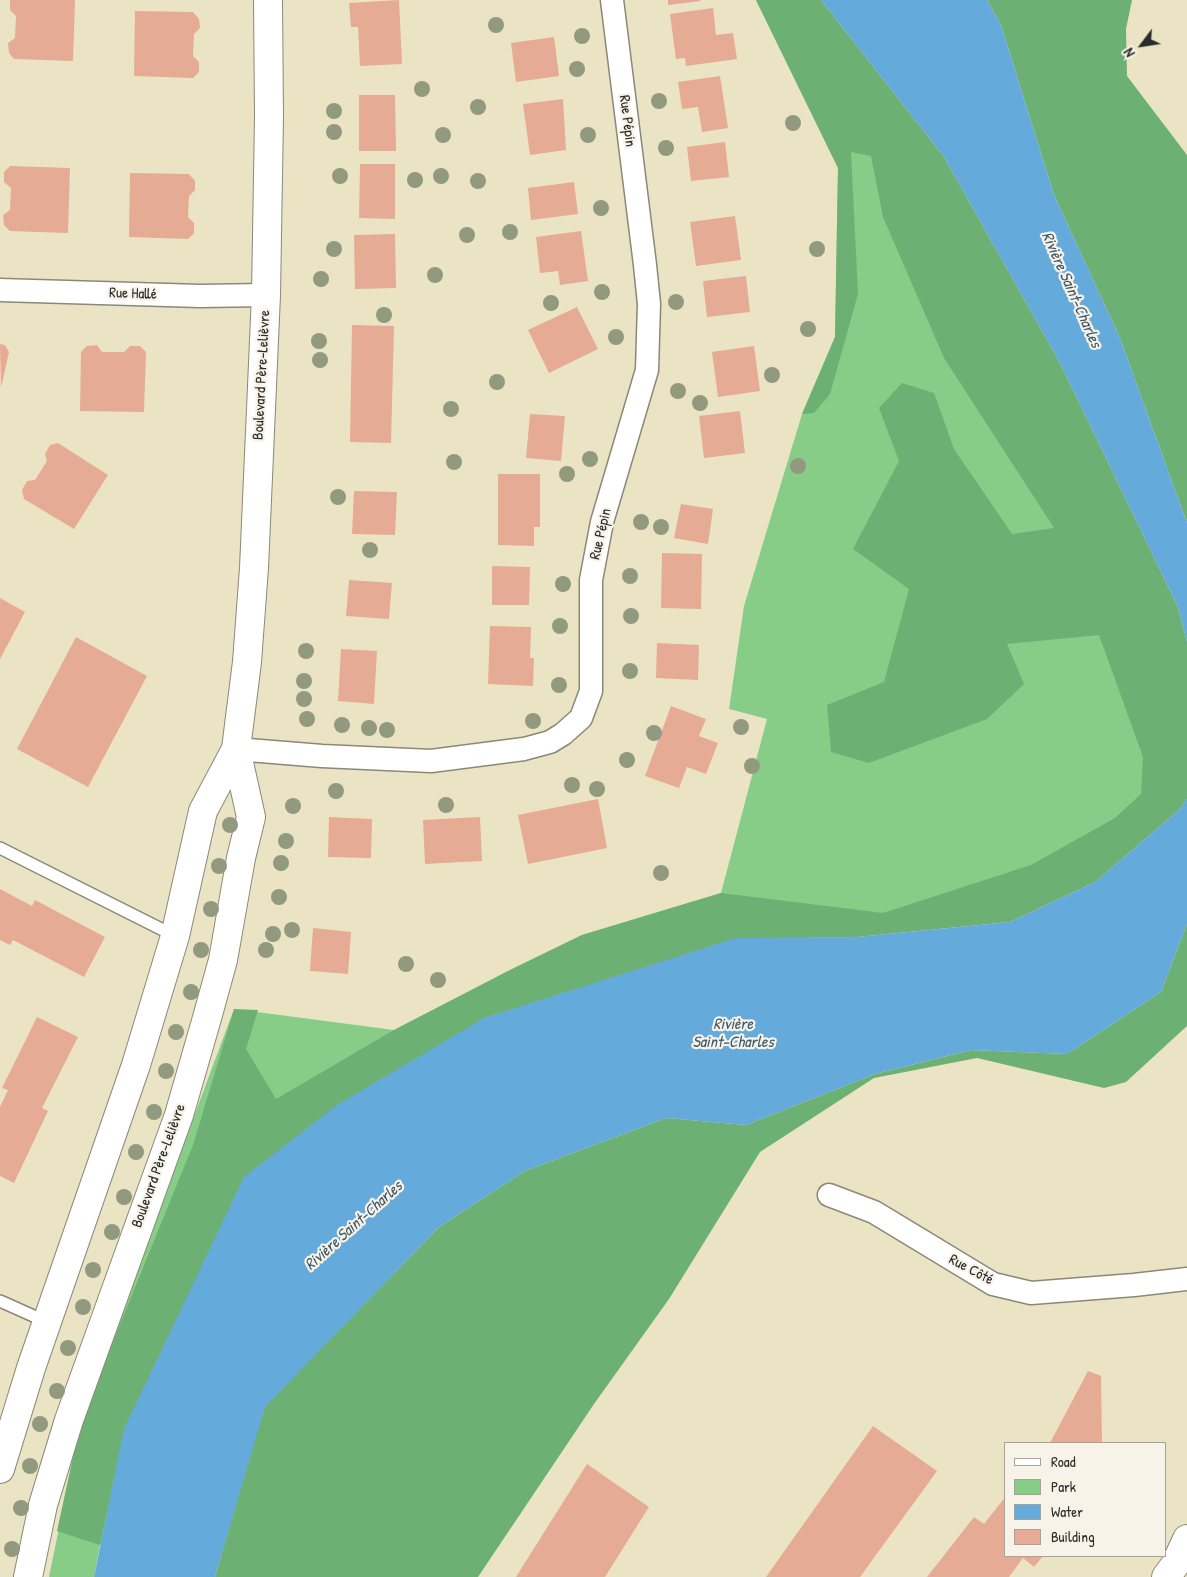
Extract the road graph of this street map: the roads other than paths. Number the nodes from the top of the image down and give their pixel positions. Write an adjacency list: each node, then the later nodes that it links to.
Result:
1 (268, 0): 4 (main road, Boulevard Père-Lelièvre)
2 (612, 0): 5 (street, Rue Pépin)
3 (0, 290): 4 (street, Rue Hallé)
4 (266, 295): 5 (main road, Boulevard Père-Lelièvre)
5 (236, 749): 7 (main road, Boulevard Père-Lelièvre); 14 (main road, Boulevard Père-Lelièvre)
6 (0, 848): 7 (lane)
7 (174, 936): 11 (main road, Boulevard Père-Lelièvre)
8 (830, 1195): 9 (street, Rue Côté)
9 (1187, 1279)
10 (0, 1301): 11 (lane)
11 (47, 1322): 12 (main road, Boulevard Père-Lelièvre)
12 (0, 1469)
13 (1187, 1539): 15 (main road)
14 (28, 1577)
15 (1166, 1577)

